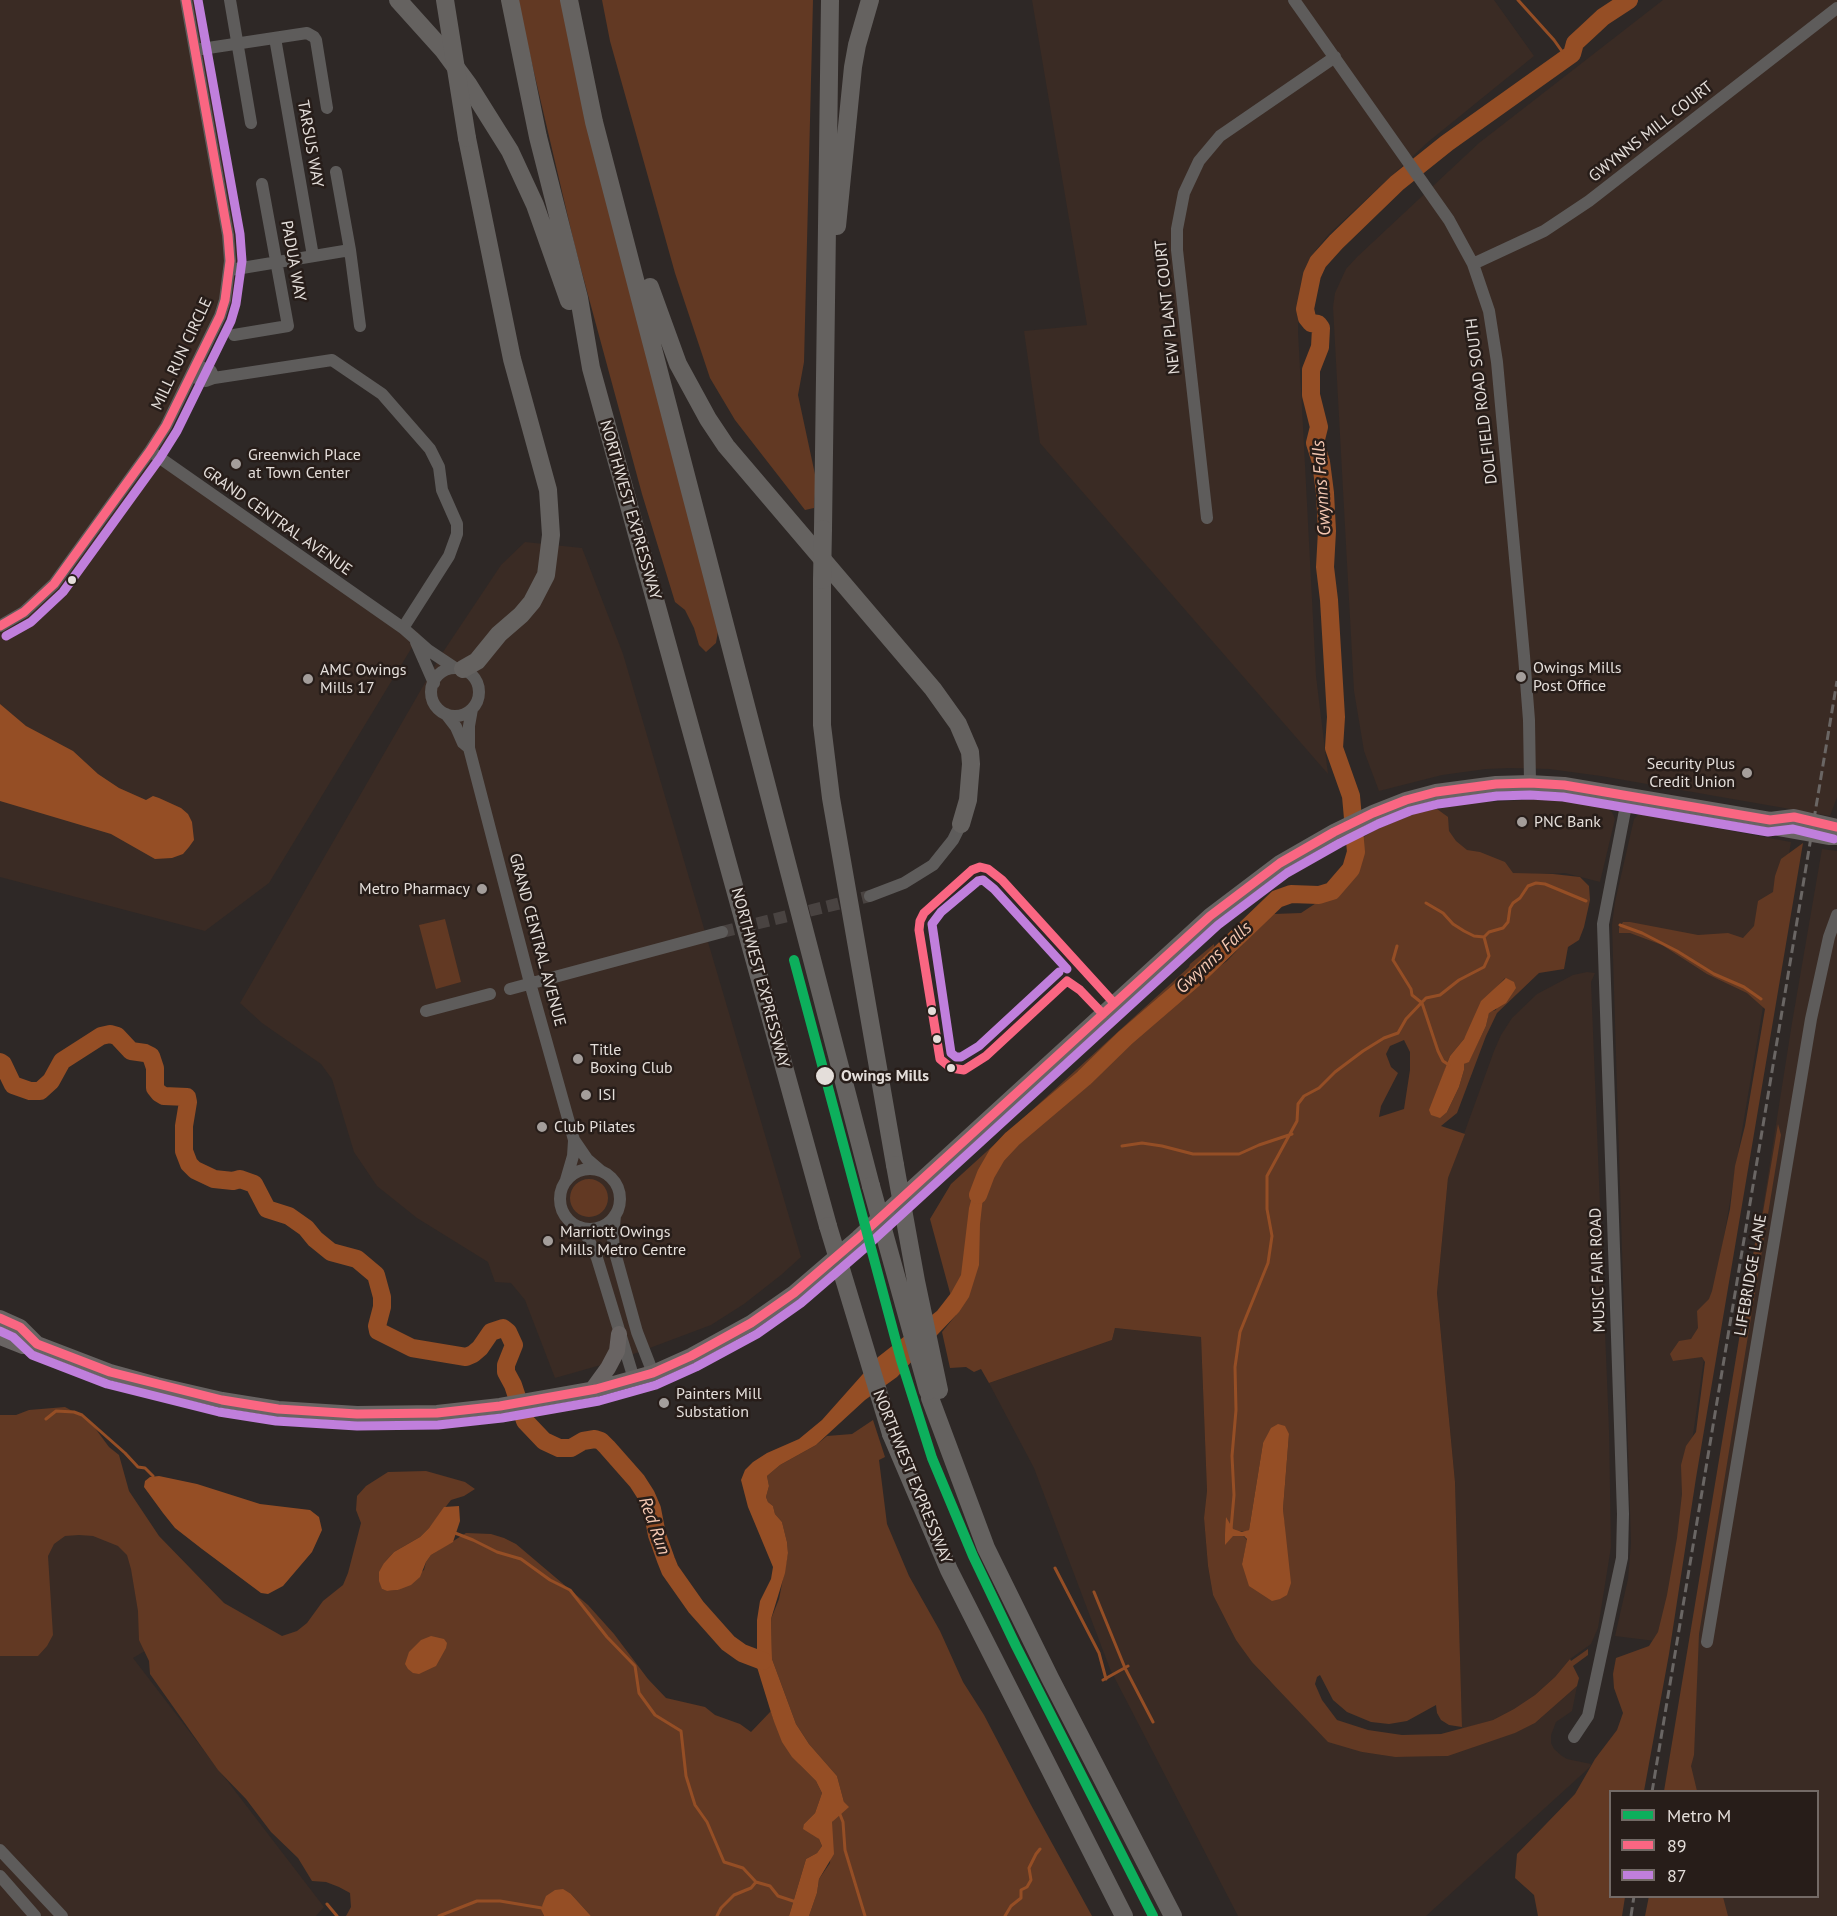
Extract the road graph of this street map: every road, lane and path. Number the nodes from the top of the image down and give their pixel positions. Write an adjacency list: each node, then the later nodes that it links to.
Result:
1 (186, 0): 13 (street, MILL RUN CIRCLE)
2 (230, 0): 12 (street)
3 (398, 0): 28 (highway)
4 (445, 0): 35 (highway, bridge)
5 (510, 0): 28 (highway, NORTHWEST EXPRESSWAY)
6 (569, 0): 16 (highway)
7 (830, 0): 27 (highway)
8 (870, 0): 27 (highway)
9 (1294, 0): 14 (street, DOLFIELD ROAD SOUTH)
10 (1837, 8): 23 (street, GWYNNS MILL COURT)
11 (275, 38): 12 (street); 15 (street); 21 (street, TARSUS WAY)
12 (238, 43): 13 (street); 17 (street)
13 (195, 50): 24 (street, MILL RUN CIRCLE)
14 (1335, 57): 23 (street, DOLFIELD ROAD SOUTH); 31 (street, NEW PLANT COURT)
15 (327, 108)
16 (594, 122): 43 (highway); 65 (highway, bridge)
17 (251, 123)
18 (336, 172): 20 (street)
19 (262, 184): 22 (street, PADUA WAY)
20 (350, 250): 21 (street); 25 (street)
21 (313, 256): 22 (street)
22 (276, 262): 24 (street); 26 (street, PADUA WAY)
23 (1473, 264): 40 (street, DOLFIELD ROAD SOUTH)
24 (230, 270): 29 (street, MILL RUN CIRCLE)
25 (360, 326)
26 (234, 335)
27 (825, 350): 65 (highway, bridge)
28 (591, 368): 72 (highway, NORTHWEST EXPRESSWAY, bridge)
29 (193, 370): 30 (street, MILL RUN CIRCLE); 33 (street)
30 (150, 451): 32 (street, MILL RUN CIRCLE); 33 (street, GRAND CENTRAL AVENUE)
31 (1207, 518)
32 (0, 626)
33 (403, 628): 34 (street, GRAND CENTRAL AVENUE)
34 (414, 638): 35 (street, GRAND CENTRAL AVENUE); 36 (street, GRAND CENTRAL AVENUE)
35 (459, 669): 36 (street); 37 (street, GRAND CENTRAL AVENUE)
36 (434, 683): 38 (street, GRAND CENTRAL AVENUE)
37 (472, 709): 38 (street); 39 (street, GRAND CENTRAL AVENUE)
38 (446, 714): 39 (street, GRAND CENTRAL AVENUE)
39 (469, 748): 49 (street, GRAND CENTRAL AVENUE)
40 (1530, 783): 41 (main road); 62 (main road)
41 (1628, 795): 42 (main road); 67 (street, MUSIC FAIR ROAD)
42 (1770, 820): 44 (main road); 45 (main road)
43 (961, 824): 46 (street)
44 (1837, 827)
45 (1837, 837)
46 (870, 896)
47 (1837, 915): 66 (street, LIFEBRIDGE LANE)
48 (722, 932): 49 (street)
49 (530, 983): 50 (street); 53 (street, GRAND CENTRAL AVENUE)
50 (510, 989)
51 (490, 994): 52 (street)
52 (426, 1011)
53 (574, 1140): 54 (street, GRAND CENTRAL AVENUE); 55 (street, GRAND CENTRAL AVENUE)
54 (600, 1170): 55 (street); 56 (street, GRAND CENTRAL AVENUE)
55 (566, 1180): 57 (street, GRAND CENTRAL AVENUE)
56 (615, 1215): 57 (street); 62 (street, GRAND CENTRAL AVENUE)
57 (580, 1227): 59 (street, GRAND CENTRAL AVENUE)
58 (0, 1318): 61 (main road)
59 (619, 1334): 63 (street, GRAND CENTRAL AVENUE); 64 (main road)
60 (0, 1337): 61 (main road)
61 (37, 1344): 64 (main road)
62 (653, 1373): 63 (main road)
63 (634, 1378): 64 (main road)
64 (592, 1390)
65 (934, 1394): 73 (highway)
66 (1707, 1642)
67 (1574, 1737)
68 (0, 1850): 71 (street)
69 (0, 1876): 70 (street)
70 (35, 1916)
71 (62, 1916)
72 (1124, 1916)
73 (1173, 1916)

